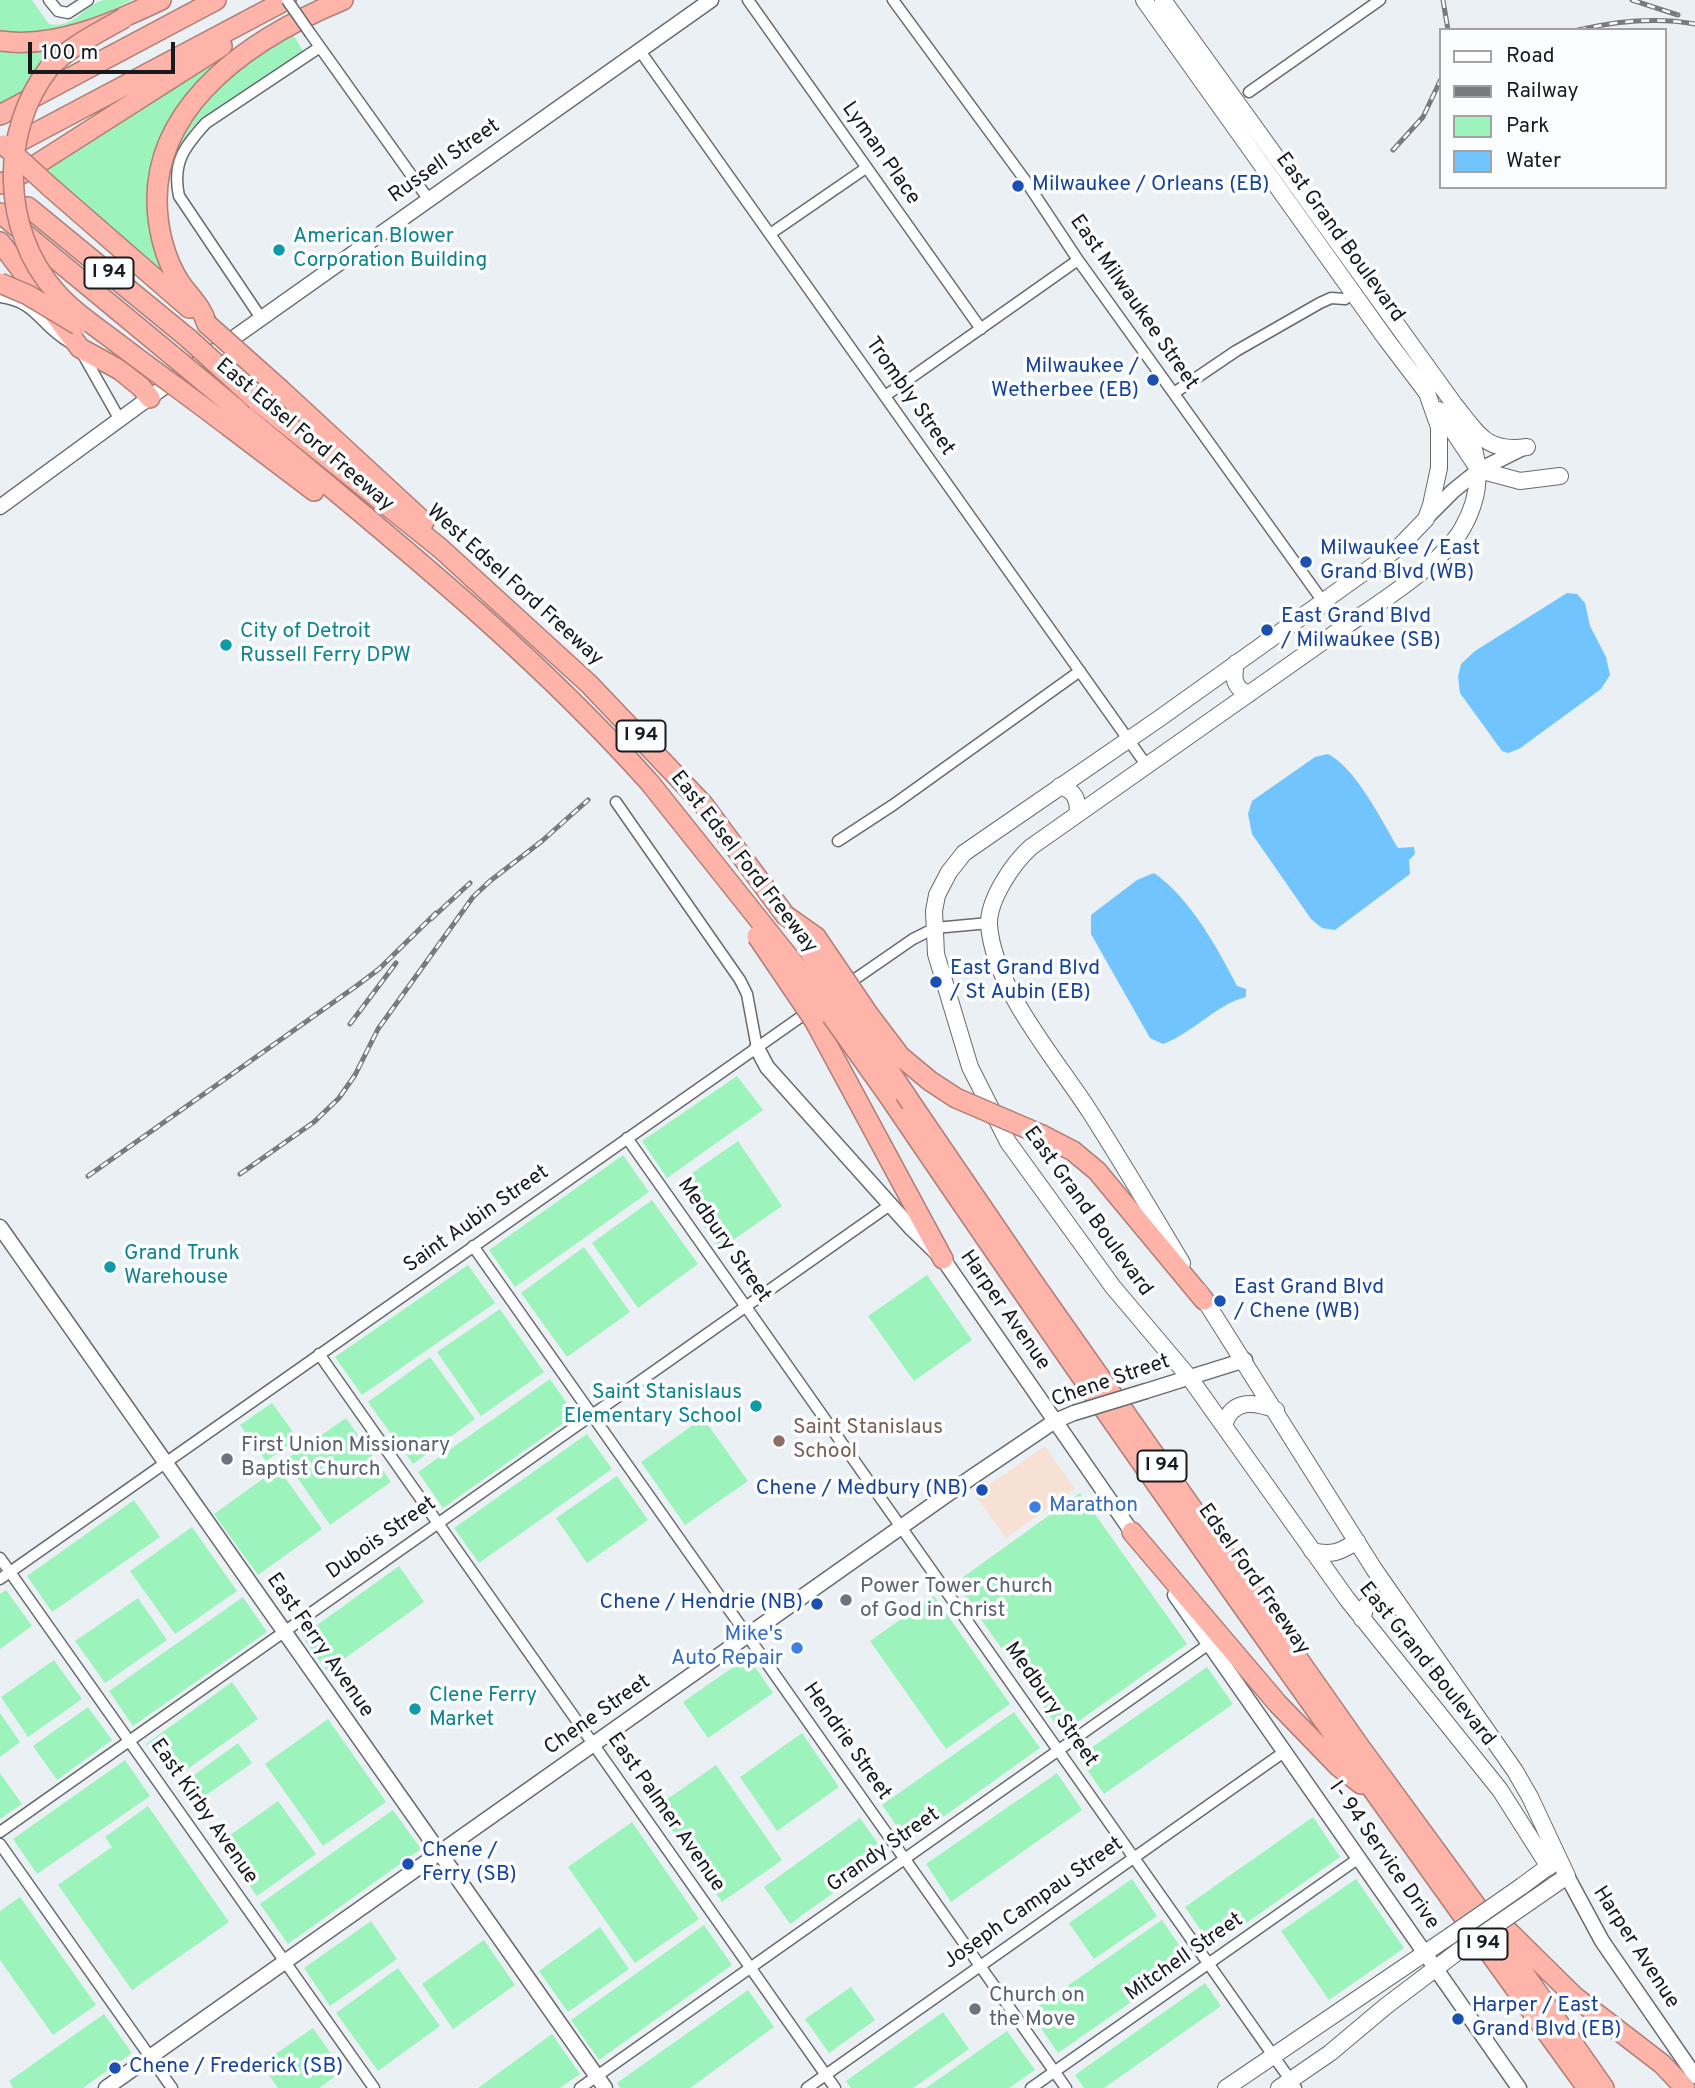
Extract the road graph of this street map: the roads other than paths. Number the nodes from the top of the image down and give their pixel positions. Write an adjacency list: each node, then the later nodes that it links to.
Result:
1 (49, 0): 2 (street)
2 (88, 0)
3 (161, 0): 14 (highway)
4 (216, 0): 19 (highway)
5 (286, 0): 13 (highway); 16 (street, bridge)
6 (343, 0): 31 (highway)
7 (711, 0): 17 (street, Russell Street)
8 (748, 0): 23 (street, Lyman Place)
9 (893, 0): 29 (street, East Milwaukee Street)
10 (1144, 0): 21 (main road, East Grand Boulevard)
11 (1163, 0): 21 (main road, East Grand Boulevard)
12 (1380, 0): 18 (street)
13 (254, 15): 22 (highway); 24 (highway)
14 (124, 18): 15 (highway); 37 (highway, bridge)
15 (0, 41)
16 (320, 47): 25 (street); 34 (street)
17 (640, 51): 25 (street, Russell Street); 27 (street, Trombly Street)
18 (1249, 92)
19 (0, 115)
20 (0, 141): 31 (highway, bridge)
21 (1255, 142): 39 (main road, East Grand Boulevard); 42 (main road, East Grand Boulevard)
22 (0, 152)
23 (866, 168): 27 (street); 35 (street, Lyman Place)
24 (0, 184): 50 (highway, West Edsel Ford Freeway / I 94, bridge)
25 (429, 200): 34 (street, Russell Street)
26 (1, 214): 43 (highway, East Edsel Ford Freeway / I 94, bridge)
27 (770, 234): 40 (street, Trombly Street)
28 (0, 242): 36 (highway)
29 (1078, 260): 35 (street); 38 (street, East Milwaukee Street)
30 (0, 283): 37 (highway, bridge)
31 (177, 289): 50 (highway, bridge)
32 (0, 298): 36 (street)
33 (1345, 299): 38 (street)
34 (261, 318): 41 (street, Russell Street)
35 (981, 329): 40 (street)
36 (80, 348): 41 (highway); 44 (street)
37 (148, 366): 43 (highway, bridge)
38 (1174, 393): 51 (street, East Milwaukee Street)
39 (1427, 393): 46 (main road); 49 (main road, East Grand Boulevard)
40 (885, 396): 54 (street, Trombly Street)
41 (150, 398): 44 (street, Russell Street)
42 (1454, 404): 45 (main road); 46 (main road)
43 (235, 419): 58 (highway, East Edsel Ford Freeway / I 94)
44 (120, 420): 48 (street, Russell Street)
45 (1527, 447): 46 (street)
46 (1479, 470): 47 (main road); 49 (street); 52 (main road)
47 (1560, 476)
48 (1, 505)
49 (1426, 519): 51 (main road, East Grand Boulevard)
50 (440, 548): 63 (highway, West Edsel Ford Freeway / I 94)
51 (1323, 601): 52 (street, East Milwaukee Street); 53 (main road, East Grand Boulevard)
52 (1342, 628): 55 (main road)
53 (1236, 663): 55 (main road); 56 (main road, East Grand Boulevard)
54 (1080, 671): 56 (street, Trombly Street); 62 (street)
55 (1249, 694): 57 (main road)
56 (1128, 740): 57 (street, Trombly Street); 59 (main road, East Grand Boulevard)
57 (1147, 766): 61 (main road)
58 (650, 783): 67 (highway, East Edsel Ford Freeway / I 94, bridge); 73 (highway, bridge)
59 (1060, 786): 61 (main road); 65 (main road, East Grand Boulevard)
60 (616, 802): 66 (street, Harper Avenue)
61 (1078, 814): 64 (main road)
62 (838, 841)
63 (785, 915): 68 (highway, West Edsel Ford Freeway / I 94, bridge); 74 (highway, bridge)
64 (989, 923): 65 (street, Saint Aubin Street); 74 (main road, East Grand Boulevard)
65 (935, 928): 66 (street, Saint Aubin Street); 78 (main road, East Grand Boulevard)
66 (757, 1048): 69 (street, Saint Aubin Street); 70 (street, Harper Avenue)
67 (888, 1095): 100 (highway, Edsel Ford Freeway / I 94)
68 (911, 1103): 109 (highway, Edsel Ford Freeway / I 94)
69 (627, 1138): 72 (street, Saint Aubin Street); 75 (street, Medbury Street)
70 (890, 1205): 73 (street, Harper Avenue); 75 (street, Dubois Street)
71 (0, 1227): 83 (street, East Ferry Avenue)
72 (473, 1246): 76 (street, Saint Aubin Street); 80 (street, Hendrie Street)
73 (943, 1259): 81 (street, Harper Avenue)
74 (1204, 1300): 77 (main road, East Grand Boulevard)
75 (746, 1306): 80 (street, Dubois Street); 85 (street, Medbury Street)
76 (319, 1354): 83 (street, Saint Aubin Street); 84 (street, East Palmer Avenue)
77 (1245, 1360): 78 (street, Chene Street); 79 (main road, East Grand Boulevard)
78 (1189, 1377): 81 (street, Chene Street, bridge); 82 (main road, East Grand Boulevard)
79 (1276, 1410): 82 (main road); 87 (main road, East Grand Boulevard)
80 (592, 1415): 84 (street, Dubois Street); 94 (street, Hendrie Street)
81 (1055, 1421): 85 (street, Chene Street); 86 (street, Harper Avenue)
82 (1224, 1426): 88 (main road, East Grand Boulevard)
83 (165, 1464): 90 (street, Saint Aubin Street); 93 (street, East Ferry Avenue)
84 (438, 1524): 93 (street, Dubois Street); 97 (street, East Palmer Avenue)
85 (901, 1528): 94 (street, Chene Street); 98 (street, Medbury Street)
86 (1132, 1532): 95 (street, Harper Avenue); 100 (highway)
87 (1357, 1541): 88 (main road); 91 (main road, East Grand Boulevard)
88 (1312, 1551): 92 (main road, East Grand Boulevard)
89 (0, 1558): 90 (street, East Kirby Avenue)
90 (5, 1575): 96 (street, East Kirby Avenue)
91 (1395, 1601): 92 (main road); 107 (main road, East Grand Boulevard)
92 (1362, 1619): 107 (main road, East Grand Boulevard)
93 (284, 1632): 96 (street, Dubois Street); 103 (street, East Ferry Avenue)
94 (748, 1636): 97 (street, Chene Street); 106 (street, Hendrie Street)
95 (1209, 1644): 98 (street, Grandy Street); 99 (street, Harper Avenue)
96 (129, 1741): 101 (street, Dubois Street); 111 (street, East Kirby Avenue)
97 (593, 1744): 103 (street, Chene Street); 114 (street, East Palmer Avenue)
98 (1059, 1752): 104 (street, Medbury Street); 106 (street, Grandy Street)
99 (1284, 1752): 104 (street, Joseph Campau Street); 105 (street, I- 94 Service Drive)
100 (1380, 1799): 133 (highway, Edsel Ford Freeway / I 94)
101 (0, 1832)
102 (0, 1844): 116 (street)
103 (439, 1853): 111 (street, Chene Street); 121 (street, East Ferry Avenue)
104 (1133, 1858): 112 (street, Medbury Street); 113 (street, Joseph Campau Street)
105 (1359, 1858): 110 (street, I- 94 Service Drive); 112 (street, Mitchell Street)
106 (905, 1860): 113 (street, Hendrie Street); 114 (street, Grandy Street)
107 (1554, 1863): 108 (main road, East Grand Boulevard); 110 (main road, bridge)
108 (1567, 1876): 115 (main road, bridge); 120 (street, Harper Avenue)
109 (1466, 1891): 134 (highway, Edsel Ford Freeway / I 94); 135 (highway)
110 (1426, 1953): 115 (street, I- 94 Service Drive); 117 (main road)
111 (285, 1962): 116 (street, Chene Street); 125 (street, East Kirby Avenue)
112 (1209, 1965): 117 (street, Medbury Street); 118 (street, Mitchell Street)
113 (980, 1966): 118 (street, Hendrie Street); 119 (street, Joseph Campau Street)
114 (751, 1968): 119 (street, East Palmer Avenue); 121 (street, Grandy Street)
115 (1436, 1968): 122 (main road); 132 (street, I- 94 Service Drive)
116 (150, 2057): 123 (street, Chene Street); 124 (street)
117 (1274, 2057): 122 (street, Medbury Street); 131 (main road)
118 (1054, 2072): 129 (street, Mitchell Street); 130 (street, Hendrie Street)
119 (826, 2075): 127 (street, Joseph Campau Street); 128 (street, East Palmer Avenue)
120 (1695, 2076)
121 (601, 2082): 126 (street, Grandy Street)
122 (1289, 2086)
123 (106, 2088)
124 (172, 2088)
125 (374, 2088)
126 (580, 2088)
127 (807, 2088)
128 (835, 2088)
129 (1031, 2088)
130 (1066, 2088)
131 (1226, 2088)
132 (1519, 2088)
133 (1587, 2088)
134 (1604, 2088)
135 (1685, 2088)

